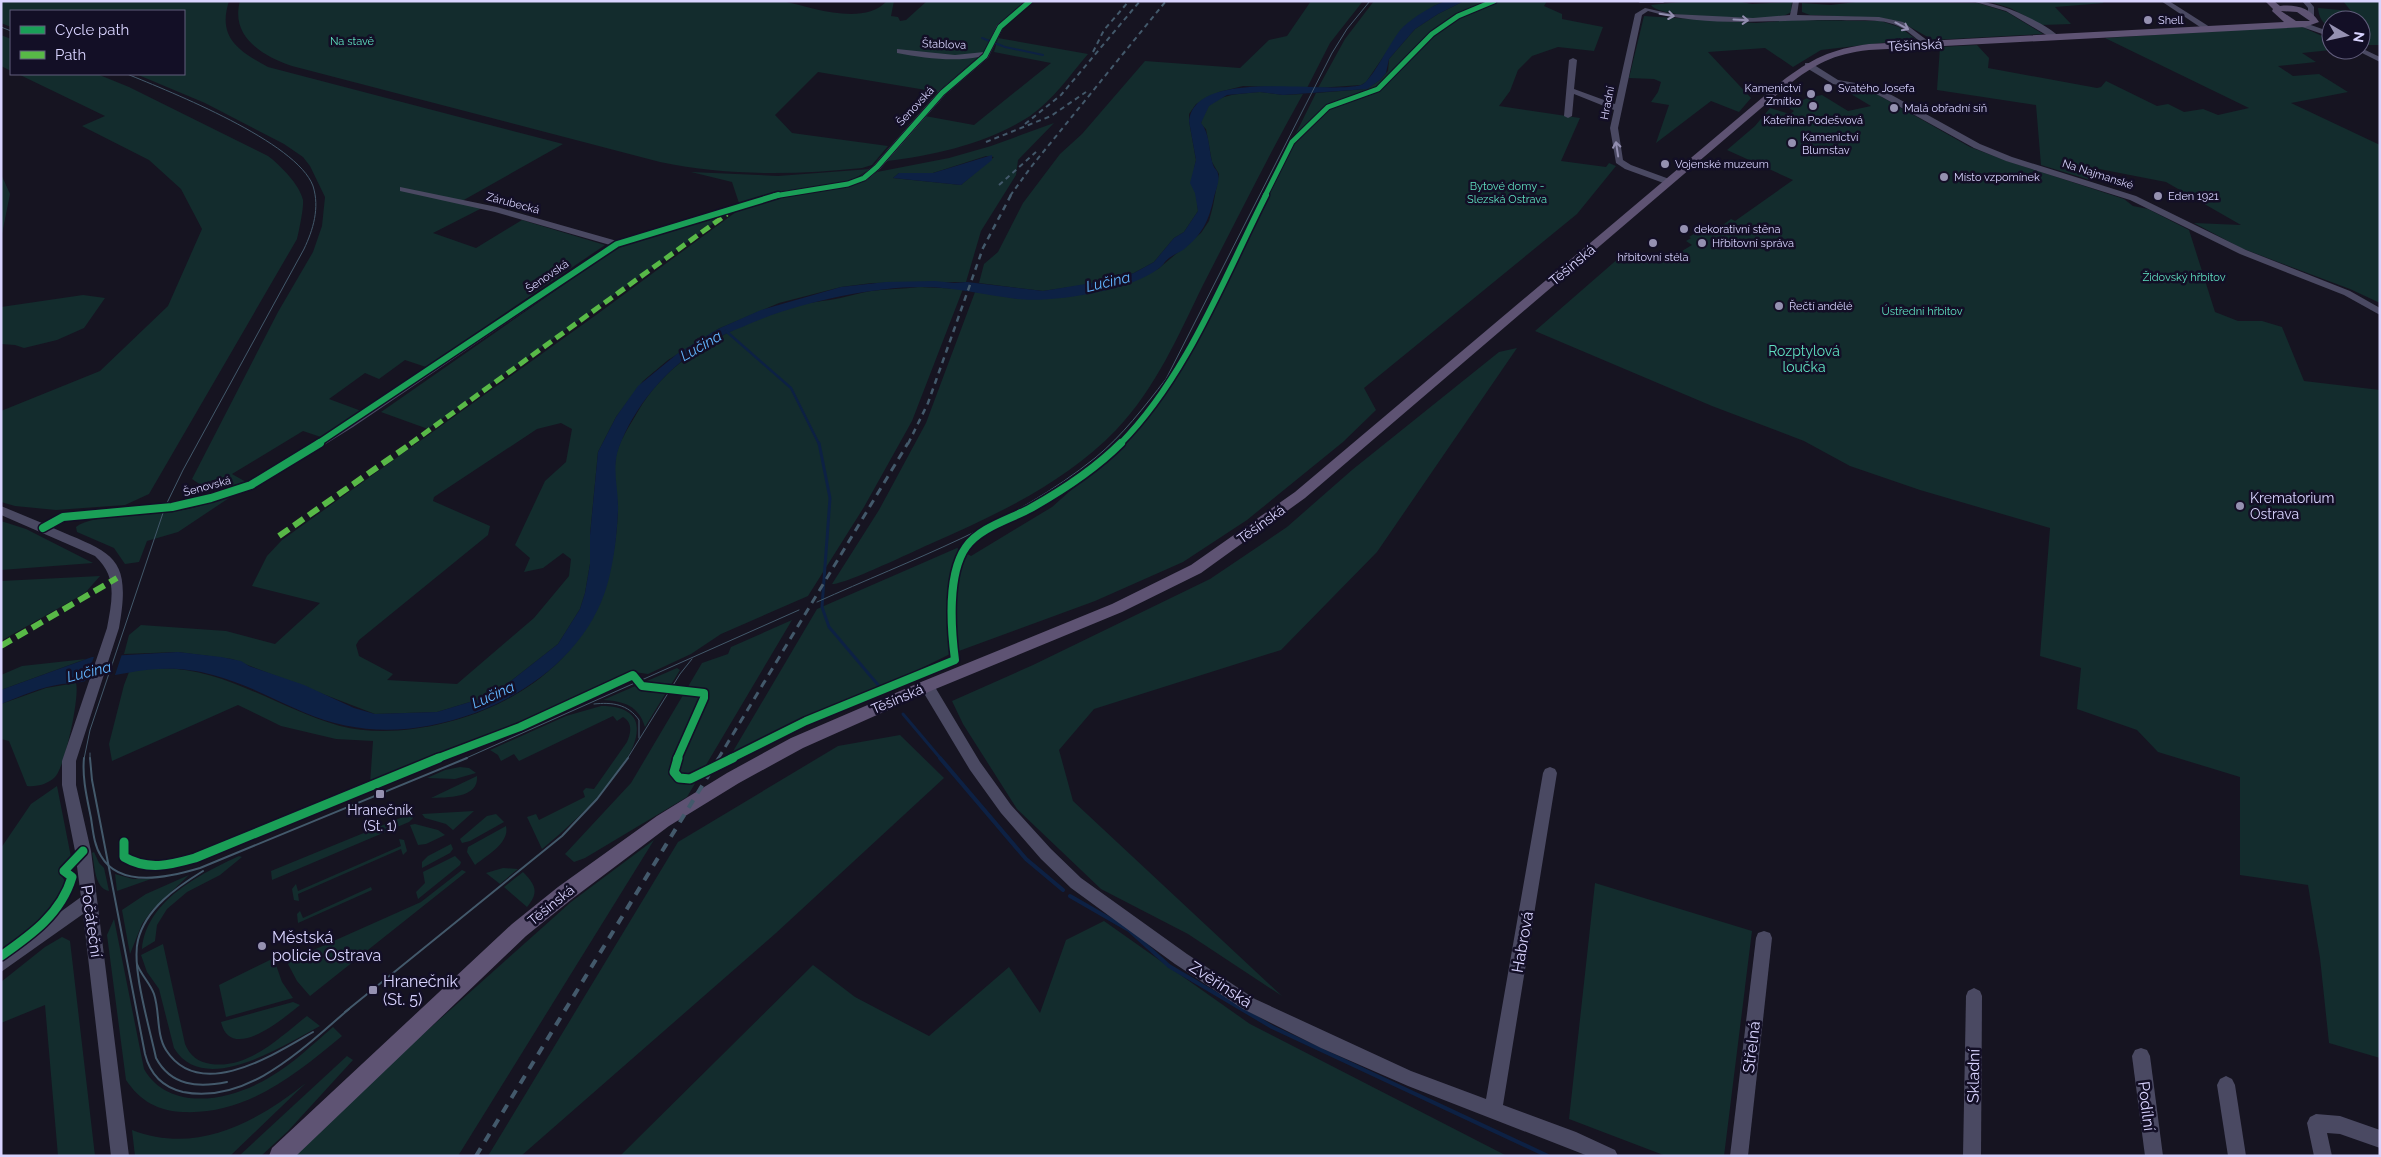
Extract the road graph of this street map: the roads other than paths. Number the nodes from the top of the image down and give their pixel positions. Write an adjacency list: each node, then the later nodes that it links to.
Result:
1 (1030, 1): 20 (street, Šenovská)
2 (1640, 1): 9 (street)
3 (1662, 1): 9 (street)
4 (1796, 1): 12 (street)
5 (1975, 1): 18 (street)
6 (2164, 1): 16 (street)
7 (2269, 1): 10 (main road)
8 (2307, 3): 11 (street); 14 (street)
9 (1647, 5): 12 (street, one-way to 12); 25 (street, Hradní)
10 (2277, 5): 11 (main road); 13 (main road)
11 (2294, 9): 14 (main road)
12 (1793, 17): 19 (street, one-way to 19)
13 (2285, 19): 14 (main road); 15 (main road, Těšínská)
14 (2307, 22): 15 (main road, Těšínská); 17 (street)
15 (2268, 25): 16 (main road, Těšínská)
16 (2209, 29): 18 (main road, Těšínská)
17 (2321, 30)
18 (2056, 37): 19 (main road, Těšínská)
19 (1928, 44): 23 (main road, Těšínská)
20 (991, 46): 21 (street, Štablova); 29 (street, Šenovská)
21 (900, 51)
22 (1573, 60): 24 (street)
23 (1808, 65): 27 (main road, Těšínská); 30 (street, Na Najmanské)
24 (1570, 90): 25 (street); 26 (street)
25 (1617, 108): 27 (street, Hradní, one-way to 25)
26 (1568, 116)
27 (1669, 182): 33 (main road, Těšínská)
28 (403, 189): 29 (street, Zárubecká)
29 (616, 244): 32 (street, Šenovská)
30 (2380, 312)
31 (1, 510): 32 (street)
32 (43, 528): 35 (street, Počáteční)
33 (927, 686): 41 (street, Zvěřinská); 44 (main road, Těšínská)
34 (1550, 773): 41 (street, Habrová)
35 (89, 900): 37 (street); 43 (street, Počáteční)
36 (1764, 938): 46 (street, Střelná)
37 (1, 965)
38 (1974, 996): 47 (street, Skladní)
39 (2141, 1056): 48 (street, Podílní)
40 (2226, 1085): 49 (street)
41 (1493, 1111): 45 (street, Zvěřinská)
42 (2380, 1138): 50 (street)
43 (120, 1156)
44 (280, 1156)
45 (1608, 1156)
46 (1739, 1156)
47 (1972, 1156)
48 (2154, 1156)
49 (2237, 1156)
50 (2322, 1156)

